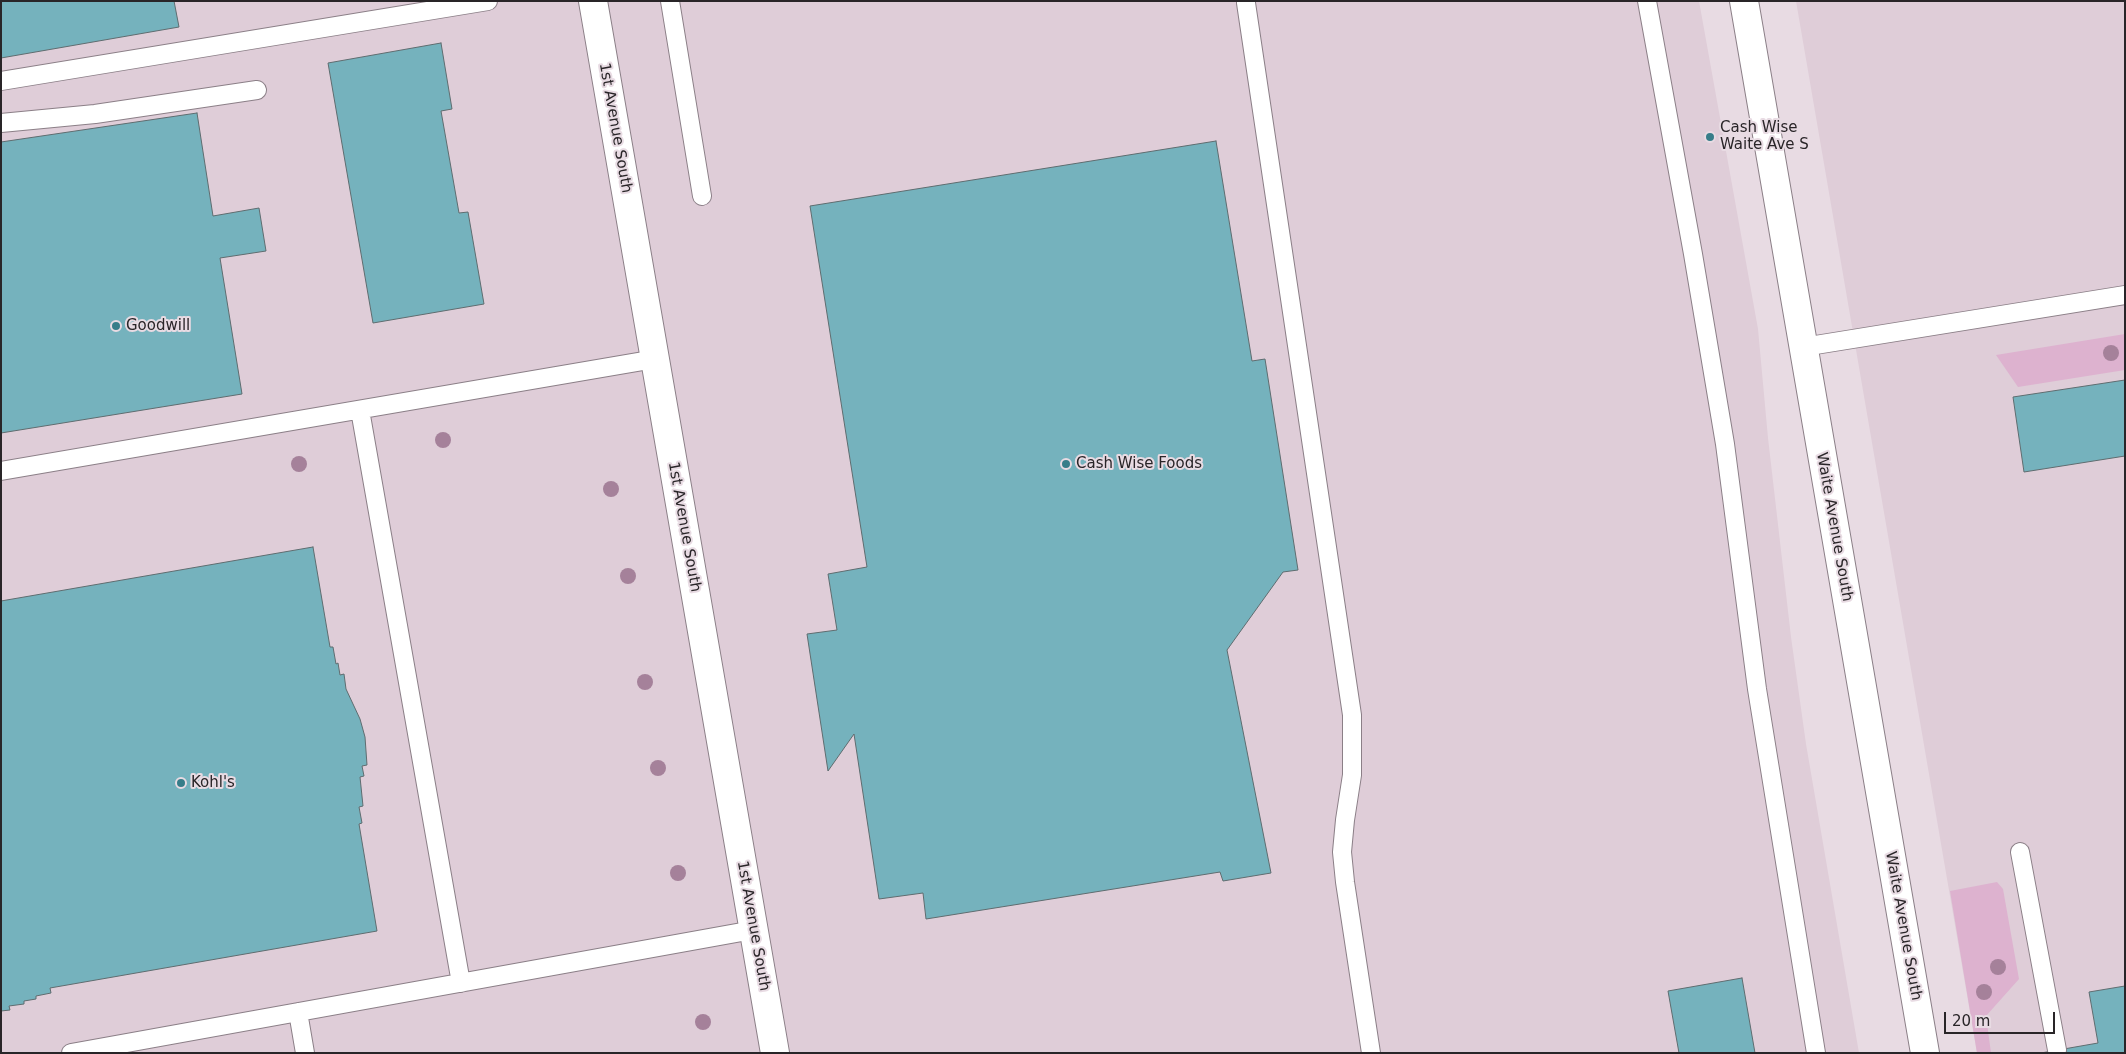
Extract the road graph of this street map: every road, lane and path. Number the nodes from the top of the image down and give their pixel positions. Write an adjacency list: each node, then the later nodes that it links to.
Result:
1 (488, 1): 7 (lane)
2 (593, 1): 13 (street, 1st Avenue South)
3 (670, 1): 10 (lane)
4 (1647, 1): 25 (lane)
5 (1744, 1): 12 (street, Waite Avenue South)
6 (1246, 3): 24 (lane)
7 (1, 81)
8 (257, 90): 9 (lane)
9 (1, 123)
10 (702, 196)
11 (2125, 295): 12 (lane)
12 (1803, 347): 26 (street, Waite Avenue South)
13 (655, 359): 14 (lane); 17 (street, 1st Avenue South)
14 (360, 410): 15 (lane); 18 (lane)
15 (1, 471)
16 (2020, 852): 20 (lane)
17 (754, 930): 18 (lane); 23 (street, 1st Avenue South)
18 (461, 982): 19 (lane)
19 (298, 1012): 21 (lane); 22 (lane)
20 (2057, 1050)
21 (71, 1053)
22 (305, 1053)
23 (774, 1053)
24 (1371, 1053)
25 (1816, 1053)
26 (1925, 1053)

